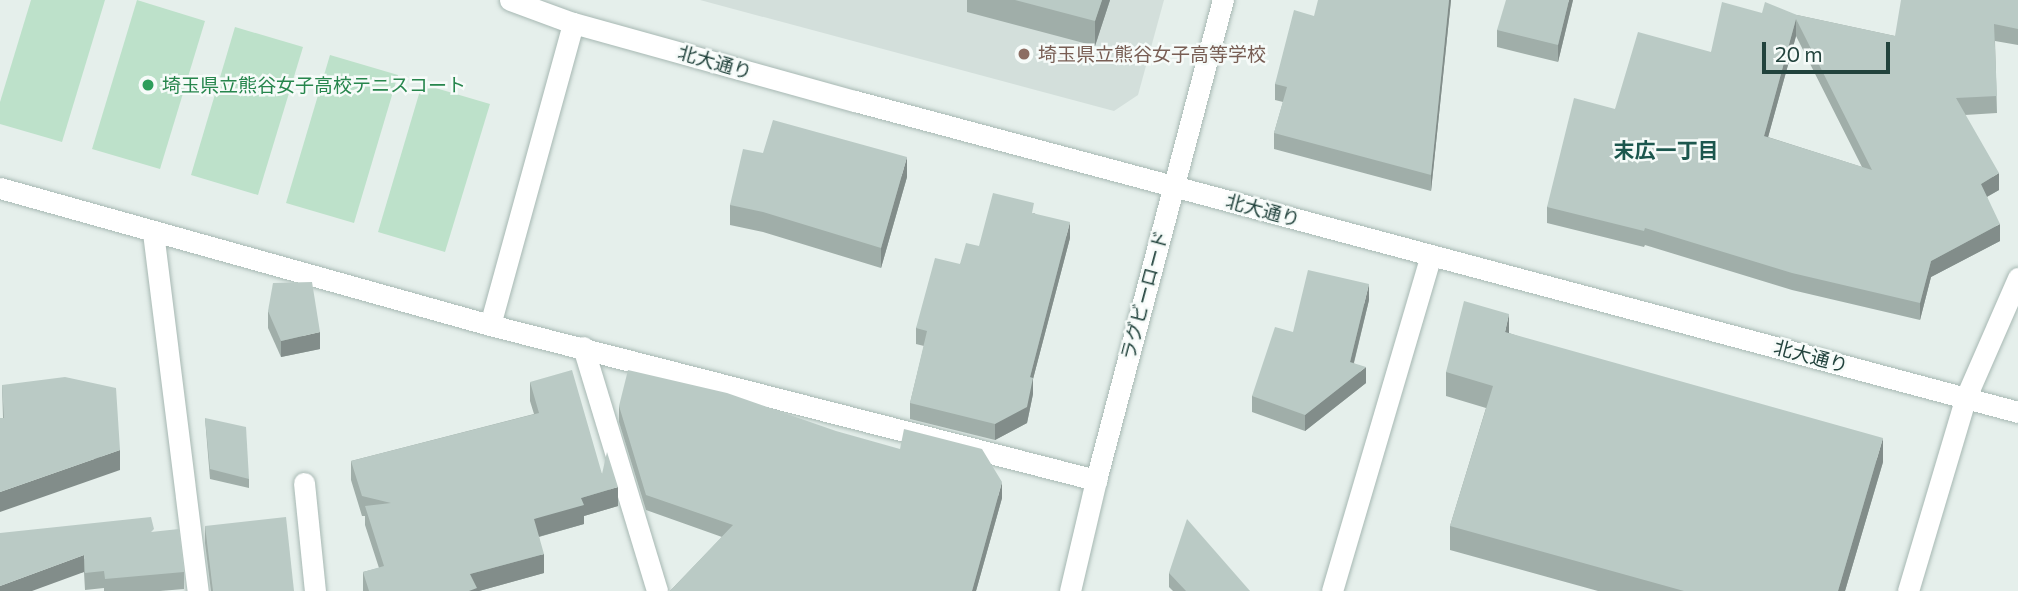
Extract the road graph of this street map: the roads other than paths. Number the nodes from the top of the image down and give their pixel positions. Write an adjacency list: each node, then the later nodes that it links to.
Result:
1 (510, 0): 3 (street, 北大通り)
2 (1223, 0): 4 (street, ラグビーロード)
3 (573, 23): 4 (street, 北大通り); 9 (street)
4 (1173, 186): 7 (street, 北大通り); 13 (street, ラグビーロード)
5 (0, 188): 6 (street)
6 (153, 232): 9 (street); 16 (street)
7 (1431, 255): 11 (street, 北大通り); 19 (street)
8 (2018, 278): 11 (street)
9 (490, 325): 10 (street)
10 (583, 347): 13 (street); 18 (street)
11 (1966, 397): 12 (street, 北大通り); 20 (street)
12 (2018, 412)
13 (1096, 480): 15 (street, ラグビーロード)
14 (304, 483): 17 (street)
15 (1070, 589)
16 (198, 591)
17 (315, 591)
18 (657, 591)
19 (1332, 591)
20 (1908, 591)

